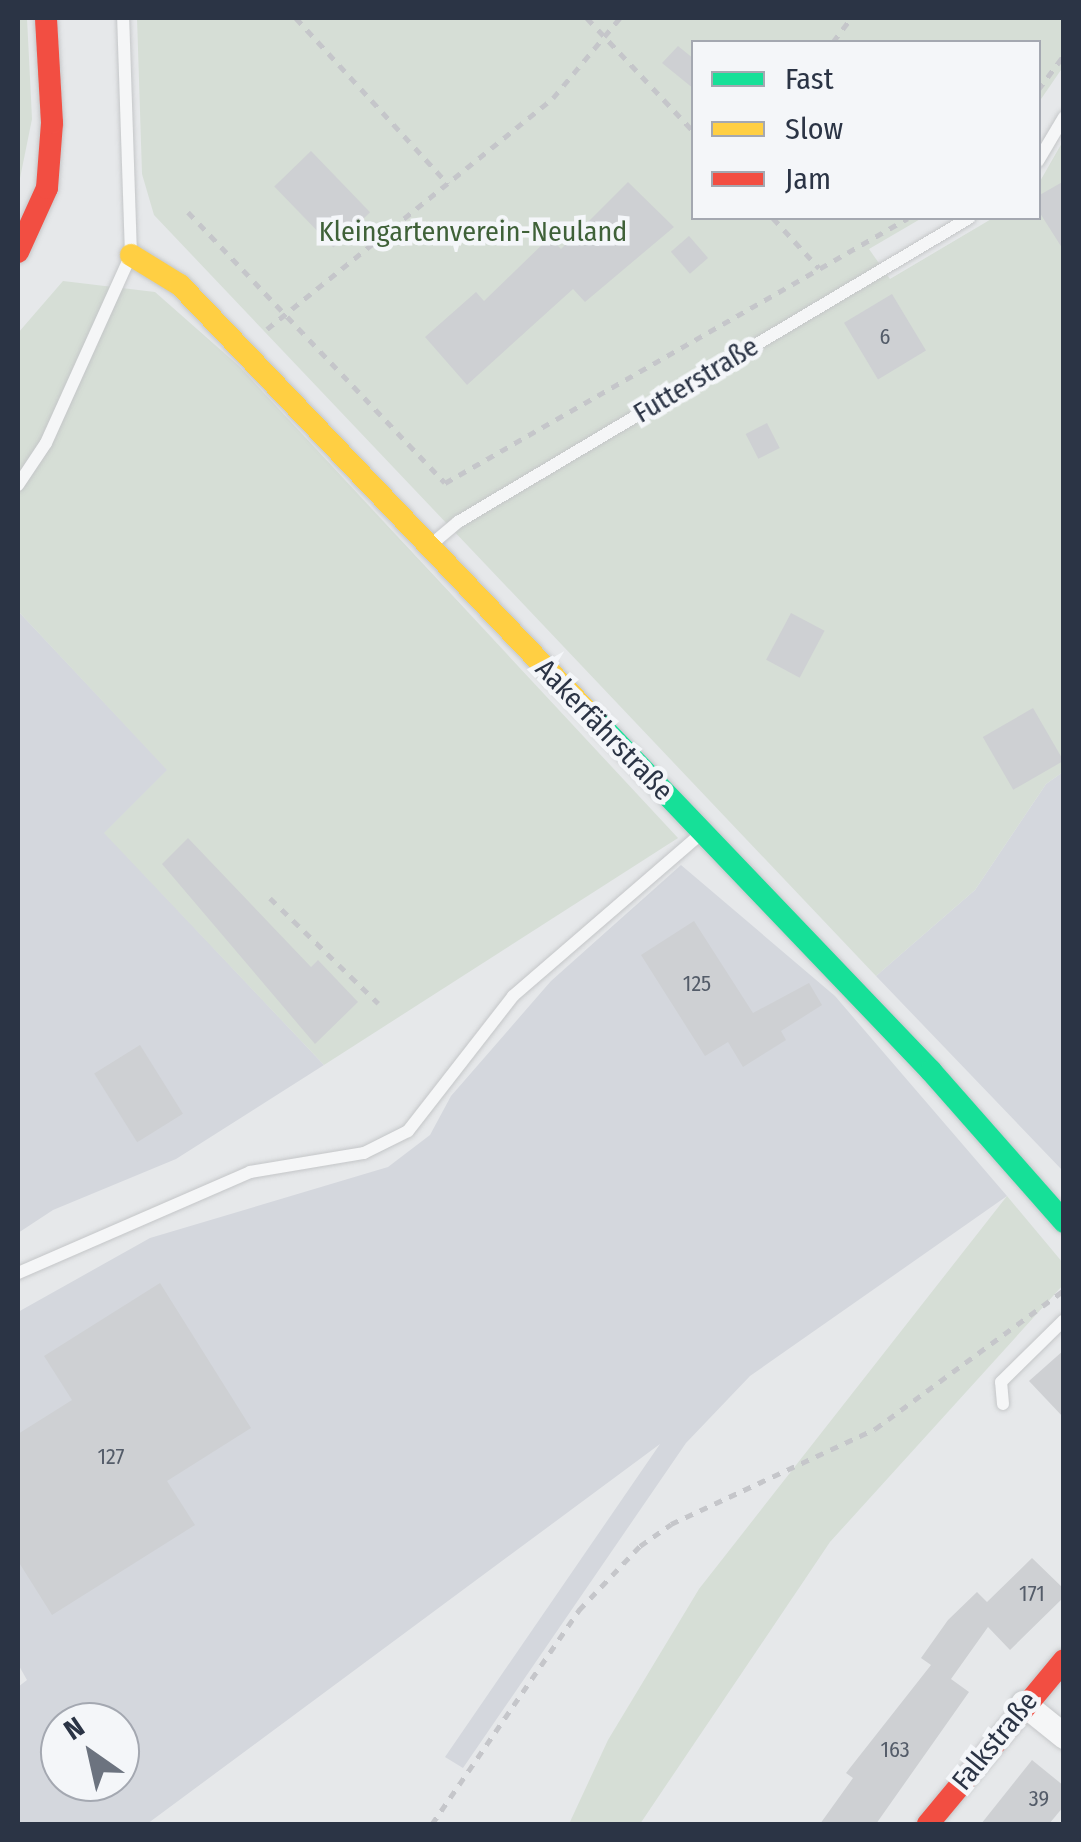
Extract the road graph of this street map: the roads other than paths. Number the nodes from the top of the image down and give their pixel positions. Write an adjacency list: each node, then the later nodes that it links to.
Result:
1 (46, 18): 6 (main road)
2 (123, 18): 7 (lane)
3 (1064, 117): 4 (lane)
4 (1041, 156)
5 (966, 220): 9 (lane, Futterstraße)
6 (18, 252)
7 (131, 255): 8 (lane); 9 (main road, Aakerfährstraße)
8 (18, 485)
9 (427, 548): 10 (main road, Aakerfährstraße)
10 (703, 832): 11 (main road, Aakerfährstraße); 12 (lane)
11 (1064, 1222)
12 (18, 1274)
13 (1064, 1320): 14 (lane)
14 (1004, 1404)
15 (1064, 1660): 16 (main road, Falkstraße)
16 (1023, 1703): 17 (street); 18 (main road, Falkstraße)
17 (1064, 1736)
18 (928, 1824)

